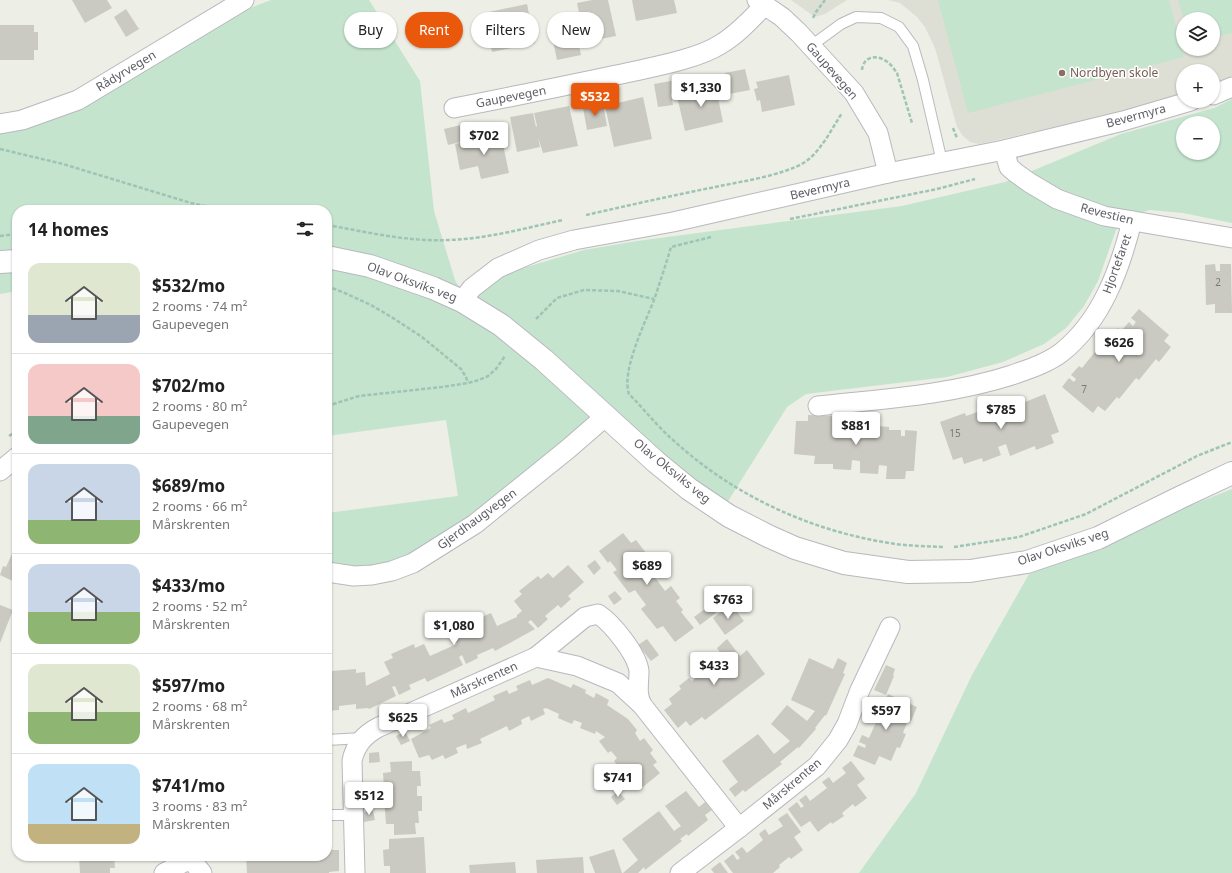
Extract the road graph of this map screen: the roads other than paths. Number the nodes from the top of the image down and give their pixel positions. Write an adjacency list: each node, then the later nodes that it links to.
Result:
1 (244, 0): 8 (street, Rådyrvegen)
2 (761, 3): 3 (street, Gaupevegen); 7 (street, Gaupevegen)
3 (811, 46): 10 (lane); 11 (street, Gaupevegen)
4 (1232, 87): 5 (street)
5 (1220, 92)
6 (1176, 105): 9 (street, Bevermyra)
7 (454, 108)
8 (0, 124)
9 (1006, 158): 10 (street, Bevermyra); 12 (street, Revestien)
10 (942, 162): 11 (street, Bevermyra)
11 (888, 173): 17 (street, Bevermyra)
12 (1132, 221): 13 (street, Revestien); 18 (street, Hjortefaret)
13 (1232, 238)
14 (332, 258): 17 (street, Olav Oksviks veg)
15 (12, 261): 16 (street)
16 (0, 262)
17 (462, 301): 19 (street, Olav Oksviks veg)
18 (818, 406)
19 (606, 416): 22 (street, Olav Oksviks veg); 23 (street, Gjerdhaugvegen)
20 (12, 461): 21 (street)
21 (0, 471)
22 (1232, 473)
23 (332, 573)
24 (890, 627): 31 (street, Mårskrenten)
25 (536, 657): 26 (street, Mårskrenten); 26 (street, Mårskrenten); 27 (street, Mårskrenten)
26 (642, 705): 31 (street, Mårskrenten)
27 (362, 738): 28 (lane); 30 (street, Mårskrenten)
28 (332, 740)
29 (332, 815): 30 (lane)
30 (354, 815): 36 (street, Mårskrenten)
31 (739, 828): 37 (street, Mårskrenten)
32 (183, 861): 34 (street)
33 (192, 861): 35 (street)
34 (164, 873)
35 (202, 873)
36 (355, 873)
37 (680, 873)

